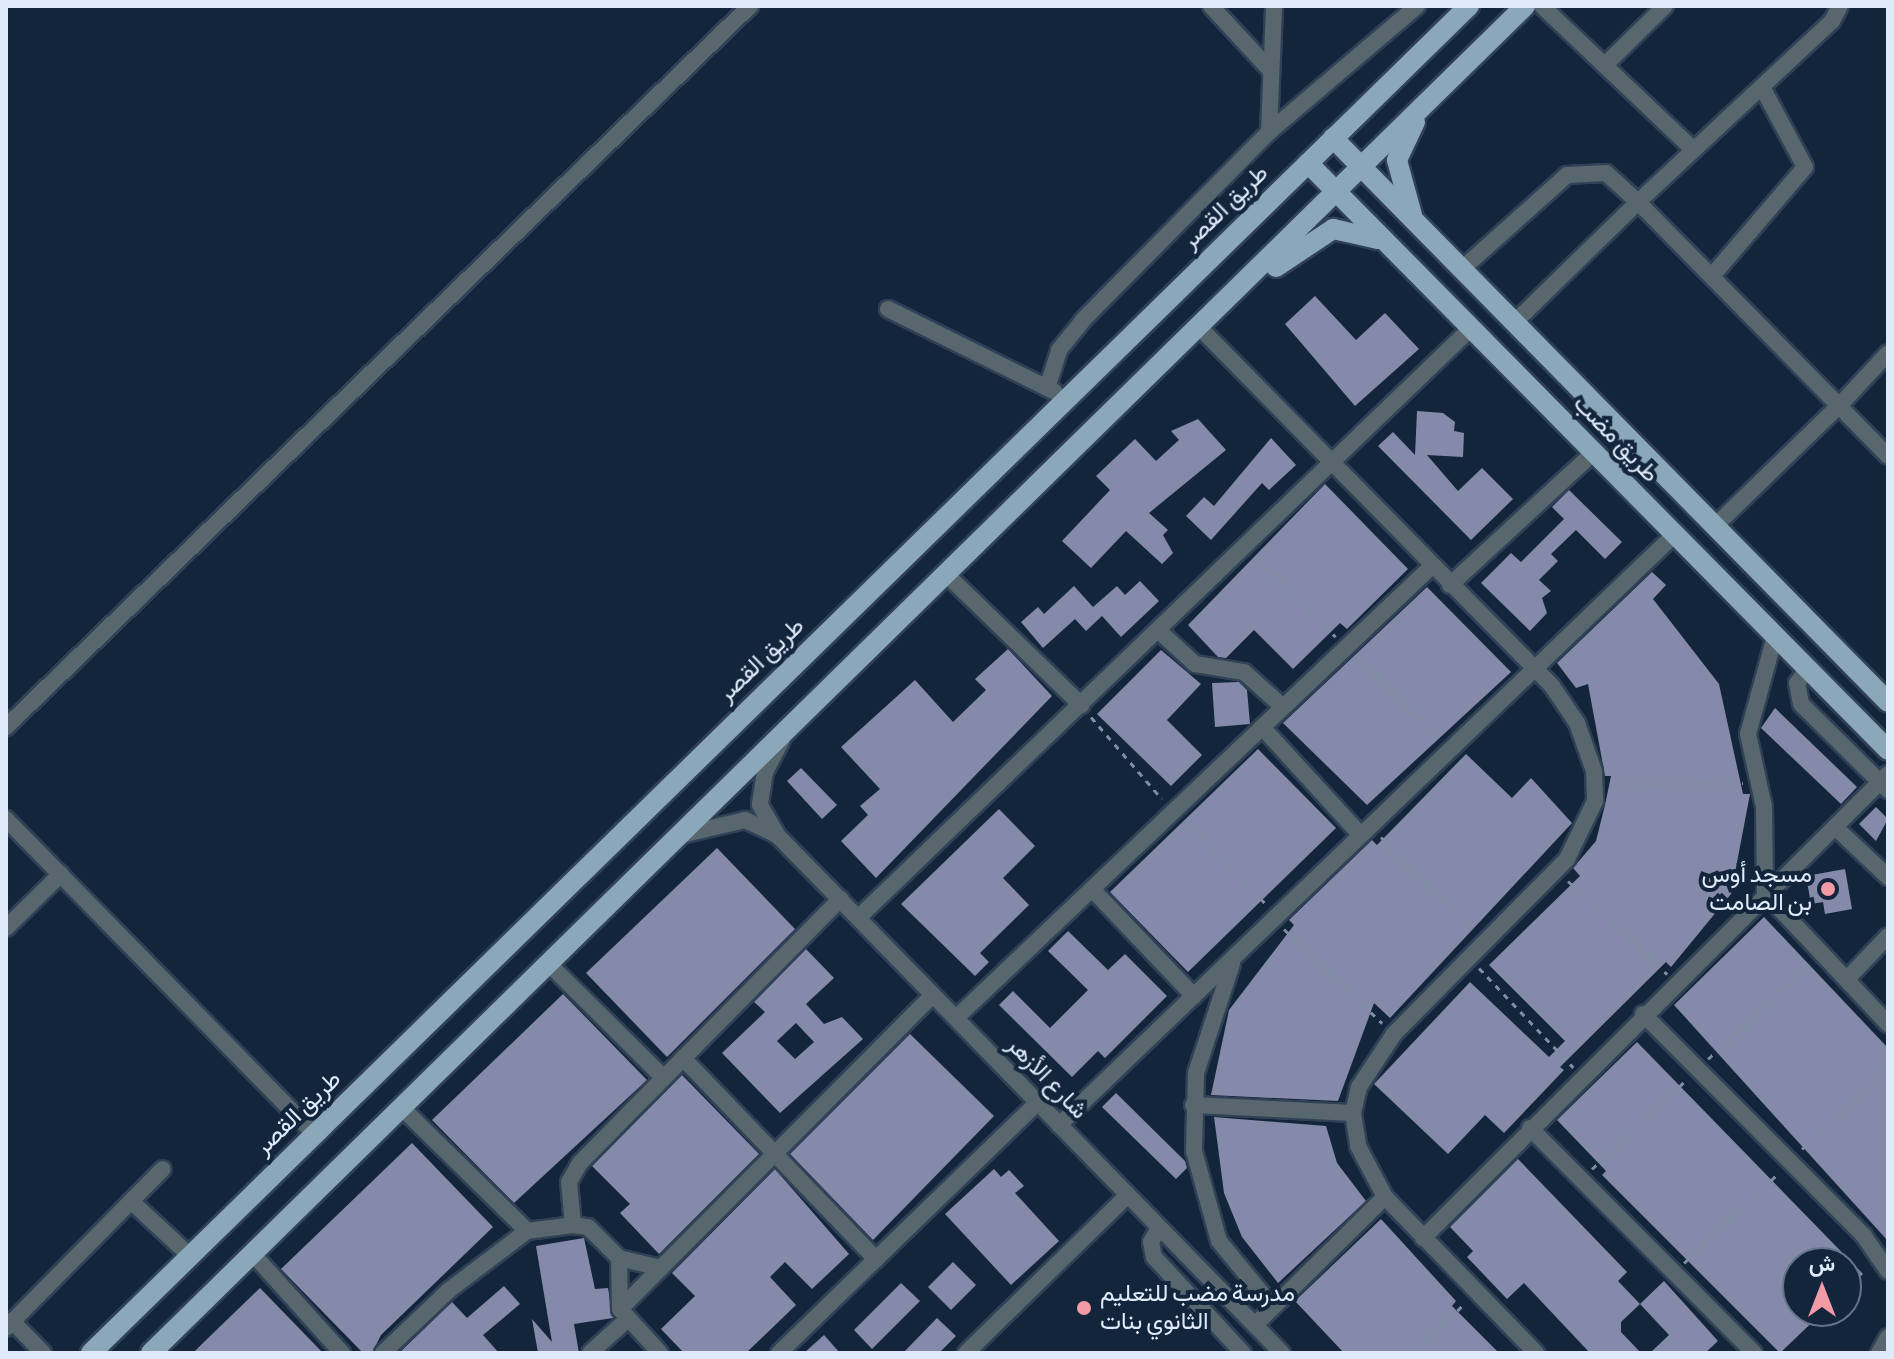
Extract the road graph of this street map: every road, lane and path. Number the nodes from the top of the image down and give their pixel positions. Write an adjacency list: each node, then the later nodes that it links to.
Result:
1 (750, 6): 53 (street)
2 (1211, 6): 12 (street)
3 (1274, 6): 12 (street)
4 (1417, 6): 10 (street)
5 (1469, 6): 16 (main road, طريق القصر)
6 (1525, 6): 14 (main road)
7 (1542, 6): 11 (street)
8 (1665, 6): 11 (street)
9 (1840, 6): 13 (street)
10 (1397, 12): 15 (street)
11 (1605, 65): 17 (street)
12 (1270, 70): 15 (street)
13 (1762, 87): 17 (street); 25 (street)
14 (1427, 100): 19 (main road); 22 (main road)
15 (1269, 132): 32 (street)
16 (1333, 138): 18 (main road, طريق القصر); 19 (main road, طريق مضب)
17 (1694, 150): 21 (street)
18 (1308, 163): 20 (main road, طريق مضب); 33 (main road, طريق القصر)
19 (1360, 165): 20 (main road); 22 (main road, طريق مضب)
20 (1336, 191): 23 (main road, طريق مضب); 26 (main road)
21 (1638, 202): 24 (street); 25 (street); 28 (street)
22 (1413, 219): 24 (main road, طريق مضب)
23 (1392, 248): 26 (main road); 30 (main road, طريق مضب)
24 (1462, 269): 28 (main road, طريق مضب)
25 (1712, 276): 34 (street)
26 (1227, 301): 29 (main road)
27 (888, 309): 32 (street)
28 (1515, 322): 38 (main road, طريق مضب)
29 (1200, 328): 37 (street); 42 (main road)
30 (1471, 328): 35 (main road, طريق مضب); 37 (street)
31 (1888, 353): 34 (street)
32 (1047, 388): 33 (street)
33 (1067, 398): 100 (main road, طريق القصر)
34 (1839, 406): 36 (street); 38 (street)
35 (1594, 452): 39 (main road, طريق مضب); 43 (street)
36 (1888, 456)
37 (1333, 465): 40 (street); 41 (street)
38 (1715, 526): 49 (main road, طريق مضب)
39 (1674, 535): 45 (main road, طريق مضب); 47 (street)
40 (1245, 545): 44 (street); 46 (path)
41 (1431, 567): 43 (street); 46 (street)
42 (945, 573): 50 (street); 52 (main road)
43 (1450, 585): 47 (street)
44 (1159, 631): 50 (street); 51 (street)
45 (1775, 636): 48 (main road, طريق مضب); 58 (street)
46 (1346, 647): 51 (street); 55 (path)
47 (1534, 668): 55 (street); 59 (street)
48 (1808, 669): 56 (main road, طريق مضب); 57 (street)
49 (1888, 702)
50 (1081, 705): 60 (path); 73 (street)
51 (1283, 707): 54 (street)
52 (793, 717): 64 (main road); 65 (street, شارع الأزهر)
53 (6, 727)
54 (1262, 727): 60 (street); 63 (street)
55 (1451, 748): 63 (street)
56 (1888, 750)
57 (1885, 782): 62 (street)
58 (1761, 783): 59 (path); 70 (street)
59 (1595, 784): 66 (street)
60 (1170, 809): 69 (street); 72 (path)
61 (6, 819): 67 (street)
62 (1835, 827): 68 (street); 70 (street)
63 (1363, 828): 72 (street); 76 (path)
64 (677, 836): 65 (street, شارع الأزهر); 80 (main road)
65 (778, 836): 71 (street, شارع الأزهر)
66 (1556, 870): 76 (street); 82 (path)
67 (61, 874): 74 (street); 100 (street)
68 (1888, 877)
69 (1092, 889): 84 (street); 86 (street)
70 (1765, 893): 77 (street); 82 (street)
71 (840, 899): 73 (street, شارع الأزهر); 89 (street)
72 (1274, 916): 78 (street); 88 (path)
73 (858, 918): 83 (street, شارع الأزهر)
74 (6, 928)
75 (1888, 936): 81 (street)
76 (1487, 942): 79 (street)
77 (1822, 953): 81 (street); 91 (path)
78 (1234, 959): 84 (street); 95 (street)
79 (1470, 960): 88 (street); 92 (path)
80 (548, 963): 93 (street); 96 (main road)
81 (1848, 978): 87 (street)
82 (1675, 982): 85 (street)
83 (933, 995): 86 (street, شارع الأزهر); 101 (street)
84 (1194, 996): 98 (street)
85 (1643, 1014): 91 (street); 92 (street)
86 (956, 1018): 94 (street, شارع الأزهر)
87 (1888, 1024)
88 (1394, 1034): 97 (street)
89 (683, 1058): 93 (street); 101 (street)
90 (1888, 1065): 102 (path)
91 (1697, 1069): 102 (street); 104 (path)
92 (1581, 1076): 99 (street)
93 (664, 1078): 108 (street)
94 (1037, 1103): 98 (street, شارع الأزهر); 115 (street)
95 (1193, 1105): 97 (street); 120 (street)
96 (401, 1107): 110 (street); 112 (main road)
97 (1353, 1113): 106 (street)
98 (1059, 1125): 105 (street, شارع الأزهر)
99 (1530, 1128): 104 (street); 111 (street)
100 (314, 1134): 113 (main road, طريق القصر)
101 (775, 1154): 115 (street); 116 (street)
102 (1788, 1164): 117 (street); 118 (path)
103 (163, 1169): 107 (street)
104 (1580, 1180): 118 (street)
105 (1128, 1195): 109 (street, شارع الأزهر); 133 (street)
106 (1385, 1197): 111 (street); 120 (street)
107 (131, 1201): 113 (street); 122 (street)
108 (573, 1225): 110 (street); 114 (street)
109 (1159, 1228): 123 (street, شارع الأزهر); 134 (street)
110 (527, 1231): 129 (street)
111 (1423, 1238): 119 (street)
112 (252, 1253): 127 (main road); 128 (street)
113 (190, 1256): 126 (main road, طريق القصر)
114 (619, 1258): 116 (street); 121 (street)
115 (876, 1259): 132 (street)
116 (661, 1268): 121 (street)
117 (1888, 1271)
118 (1675, 1272): 138 (street)
119 (1477, 1292): 136 (path); 137 (street)
120 (1273, 1307): 123 (street)
121 (624, 1314): 130 (street); 131 (street)
122 (9, 1324): 125 (street)
123 (1255, 1325): 135 (street, شارع الأزهر)
124 (1888, 1337): 139 (street)
125 (43, 1353)
126 (91, 1353)
127 (151, 1353)
128 (342, 1353)
129 (383, 1353)
130 (590, 1353)
131 (660, 1353)
132 (779, 1353)
133 (966, 1353)
134 (1243, 1353)
135 (1282, 1353)
136 (1415, 1353)
137 (1536, 1353)
138 (1754, 1353)
139 (1879, 1353)

